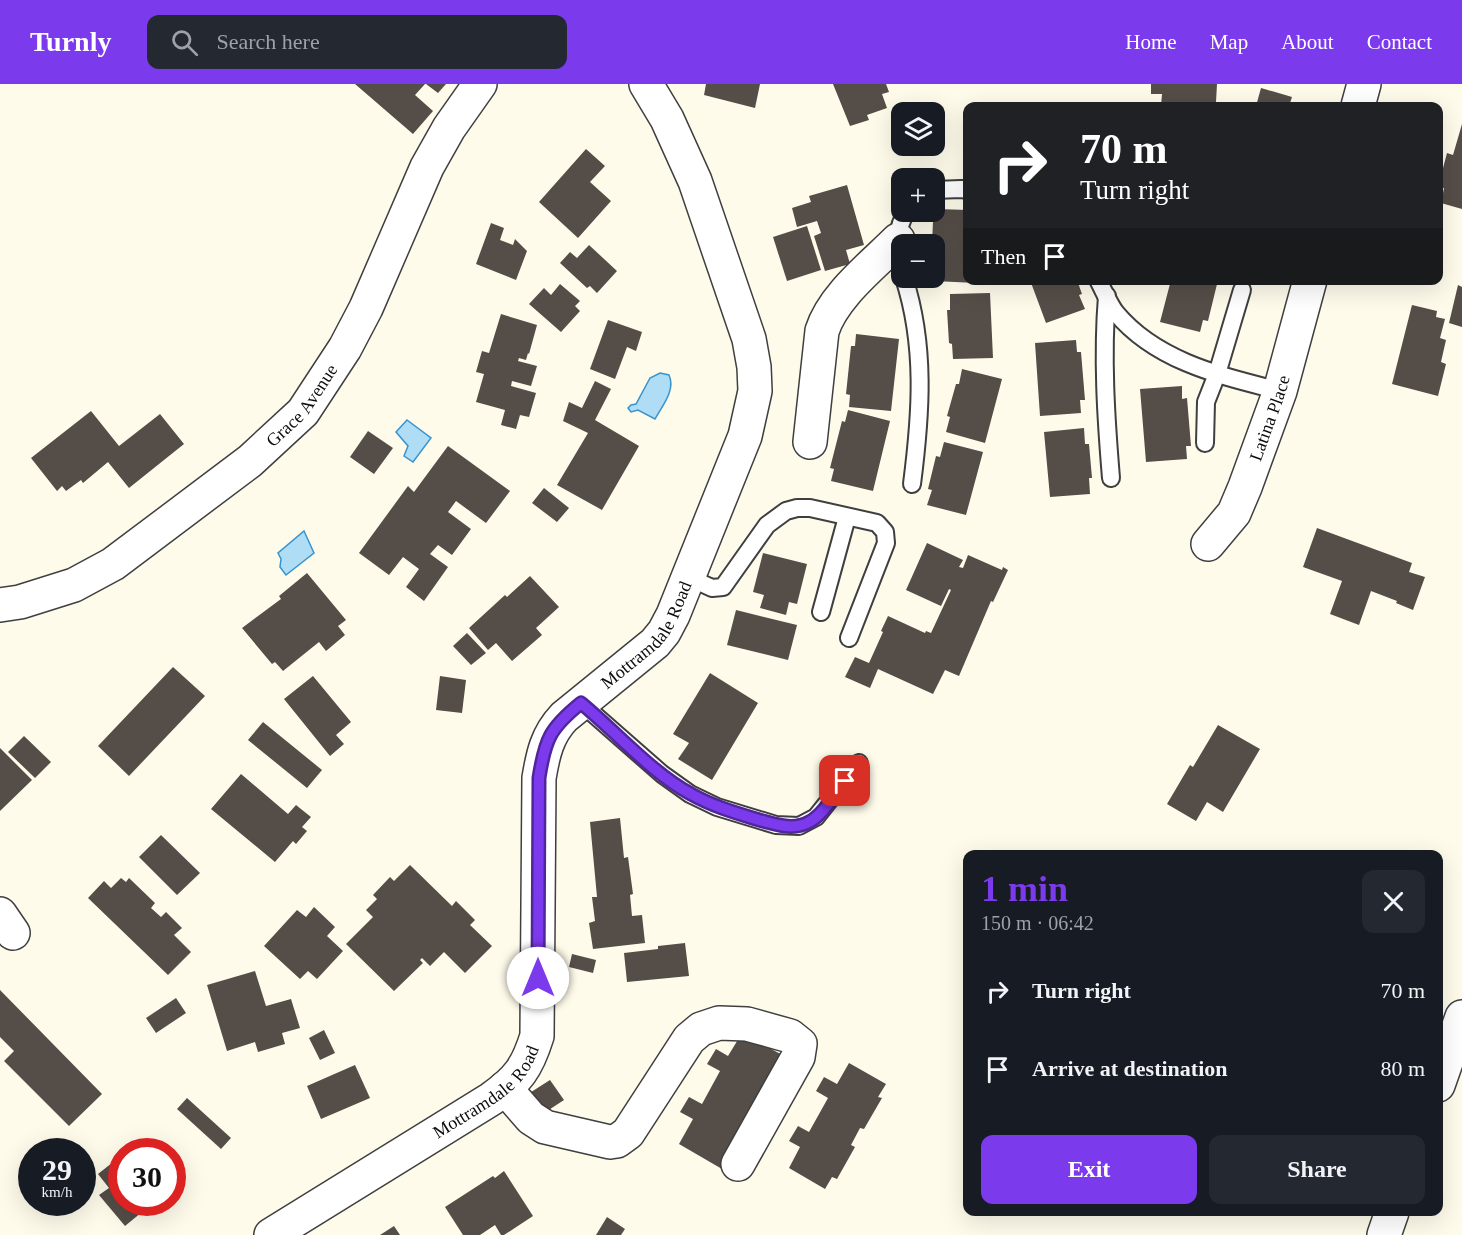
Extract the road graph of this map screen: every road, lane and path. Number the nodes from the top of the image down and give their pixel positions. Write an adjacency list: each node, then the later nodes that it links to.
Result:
1 (480, 84): 22 (street, Grace Avenue)
2 (646, 84): 21 (street, Mottramdale Road)
3 (1364, 84): 4 (street)
4 (1359, 102)
5 (963, 189): 6 (lane)
6 (945, 190)
7 (891, 251): 15 (street)
8 (1101, 285): 12 (lane)
9 (1310, 285): 14 (street, Latina Place)
10 (907, 288): 18 (lane)
11 (1242, 290): 13 (lane)
12 (1107, 295): 13 (lane); 17 (lane)
13 (1217, 374): 14 (lane); 16 (lane)
14 (1280, 391): 20 (street, Latina Place)
15 (810, 442)
16 (1205, 443)
17 (1111, 478)
18 (912, 484)
19 (847, 517): 21 (lane); 23 (lane); 24 (lane)
20 (1208, 544)
21 (688, 577): 25 (street, Mottramdale Road)
22 (0, 605)
23 (821, 612)
24 (849, 638)
25 (581, 703): 26 (lane); 29 (street, Mottramdale Road)
26 (859, 763)
27 (1462, 1017): 28 (street)
28 (1443, 1071)
29 (505, 1089): 30 (street); 32 (street, Mottramdale Road)
30 (738, 1164)
31 (1391, 1216): 33 (street)
32 (272, 1235)
33 (1384, 1235)

